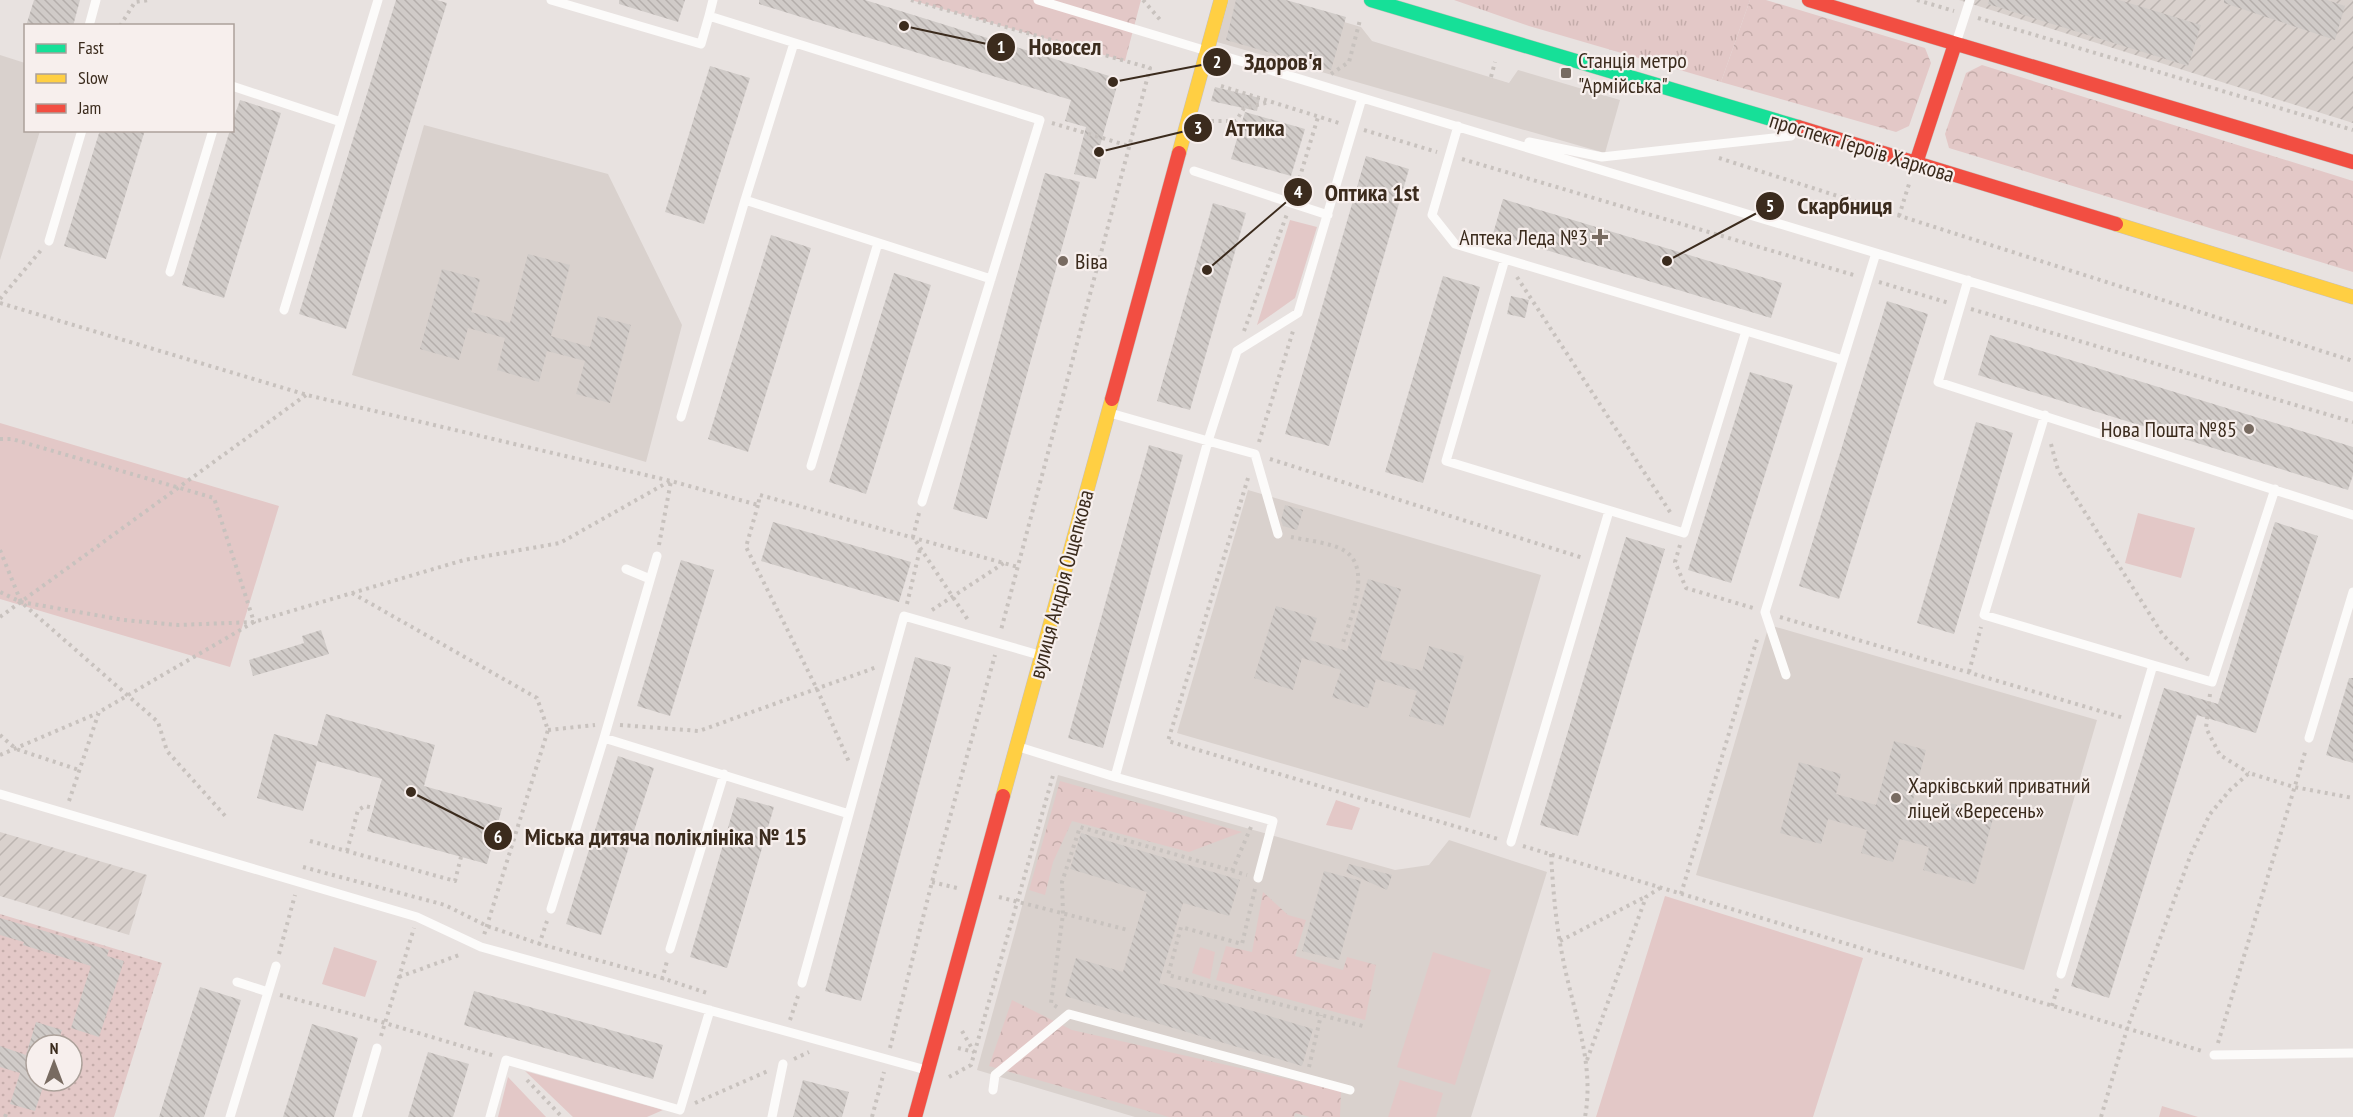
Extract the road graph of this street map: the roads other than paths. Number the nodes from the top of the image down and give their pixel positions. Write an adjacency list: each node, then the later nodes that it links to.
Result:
1 (96, 0): 11 (lane)
2 (378, 0): 17 (lane)
3 (550, 0): 10 (lane)
4 (713, 0): 10 (lane)
5 (1038, 0): 14 (lane)
6 (1221, 0): 14 (main road, вулиця Андрія Ощепкова)
7 (1371, 0): 22 (main road, проспект Героїв Харкова)
8 (1809, 0): 13 (main road)
9 (1970, 0): 13 (lane)
10 (709, 16): 12 (lane)
11 (90, 24)
12 (794, 43): 26 (lane); 33 (lane)
13 (1955, 44): 23 (main road); 24 (main road)
14 (1207, 51): 16 (lane); 40 (main road, вулиця Андрія Ощепкова)
15 (234, 87): 17 (lane)
16 (1362, 98): 18 (lane); 27 (lane)
17 (341, 122): 36 (lane)
18 (1458, 126): 19 (lane); 31 (lane)
19 (1474, 131): 22 (lane); 30 (lane)
20 (81, 132): 28 (lane)
21 (212, 132): 32 (lane)
22 (1820, 133): 24 (main road, проспект Героїв Харкова)
23 (2353, 162)
24 (1916, 163): 35 (main road, проспект Героїв Харкова)
25 (1194, 171): 27 (lane)
26 (745, 200): 29 (lane); 42 (lane)
27 (1328, 215): 43 (lane)
28 (49, 241)
29 (878, 243): 33 (lane); 44 (lane)
30 (1876, 253): 34 (lane); 38 (lane)
31 (1505, 259): 37 (lane); 47 (lane)
32 (170, 272)
33 (991, 279): 46 (lane)
34 (1968, 280): 39 (lane); 41 (lane)
35 (2353, 297)
36 (284, 310)
37 (1746, 331): 38 (lane); 47 (lane)
38 (1843, 360): 56 (lane)
39 (2353, 397)
40 (1108, 413): 43 (lane); 54 (main road, вулиця Андрія Ощепкова)
41 (2045, 415): 45 (lane); 55 (lane)
42 (681, 417)
43 (1208, 441): 49 (lane); 61 (lane)
44 (811, 466)
45 (2275, 489): 48 (lane); 55 (lane)
46 (922, 502)
47 (1609, 511): 64 (lane)
48 (2353, 515)
49 (1278, 534)
50 (657, 556): 52 (lane)
51 (626, 569): 52 (lane)
52 (650, 579): 57 (lane)
53 (2353, 592): 58 (lane)
54 (1042, 656): 59 (main road, вулиця Андрія Ощепкова); 63 (lane)
55 (2153, 665): 69 (lane)
56 (1786, 675)
57 (604, 738): 60 (lane); 66 (lane)
58 (2309, 738)
59 (1017, 747): 61 (lane); 78 (main road, вулиця Андрія Ощепкова)
60 (724, 774): 63 (lane); 67 (lane)
61 (1114, 777): 65 (lane)
62 (0, 794): 73 (lane)
63 (849, 814): 71 (lane)
64 (1510, 842)
65 (1258, 879)
66 (550, 909)
67 (670, 949)
68 (276, 966): 72 (lane)
69 (2061, 974)
70 (237, 982): 72 (lane)
71 (802, 983)
72 (268, 992): 81 (lane)
73 (710, 1010): 78 (lane); 83 (lane)
74 (377, 1048): 82 (lane)
75 (2353, 1053): 76 (lane)
76 (2214, 1055)
77 (783, 1064): 84 (lane)
78 (928, 1070): 85 (main road, вулиця Андрія Ощепкова)
79 (993, 1090): 80 (lane)
80 (1350, 1090)
81 (230, 1117)
82 (357, 1117)
83 (490, 1117)
84 (772, 1117)
85 (915, 1117)

